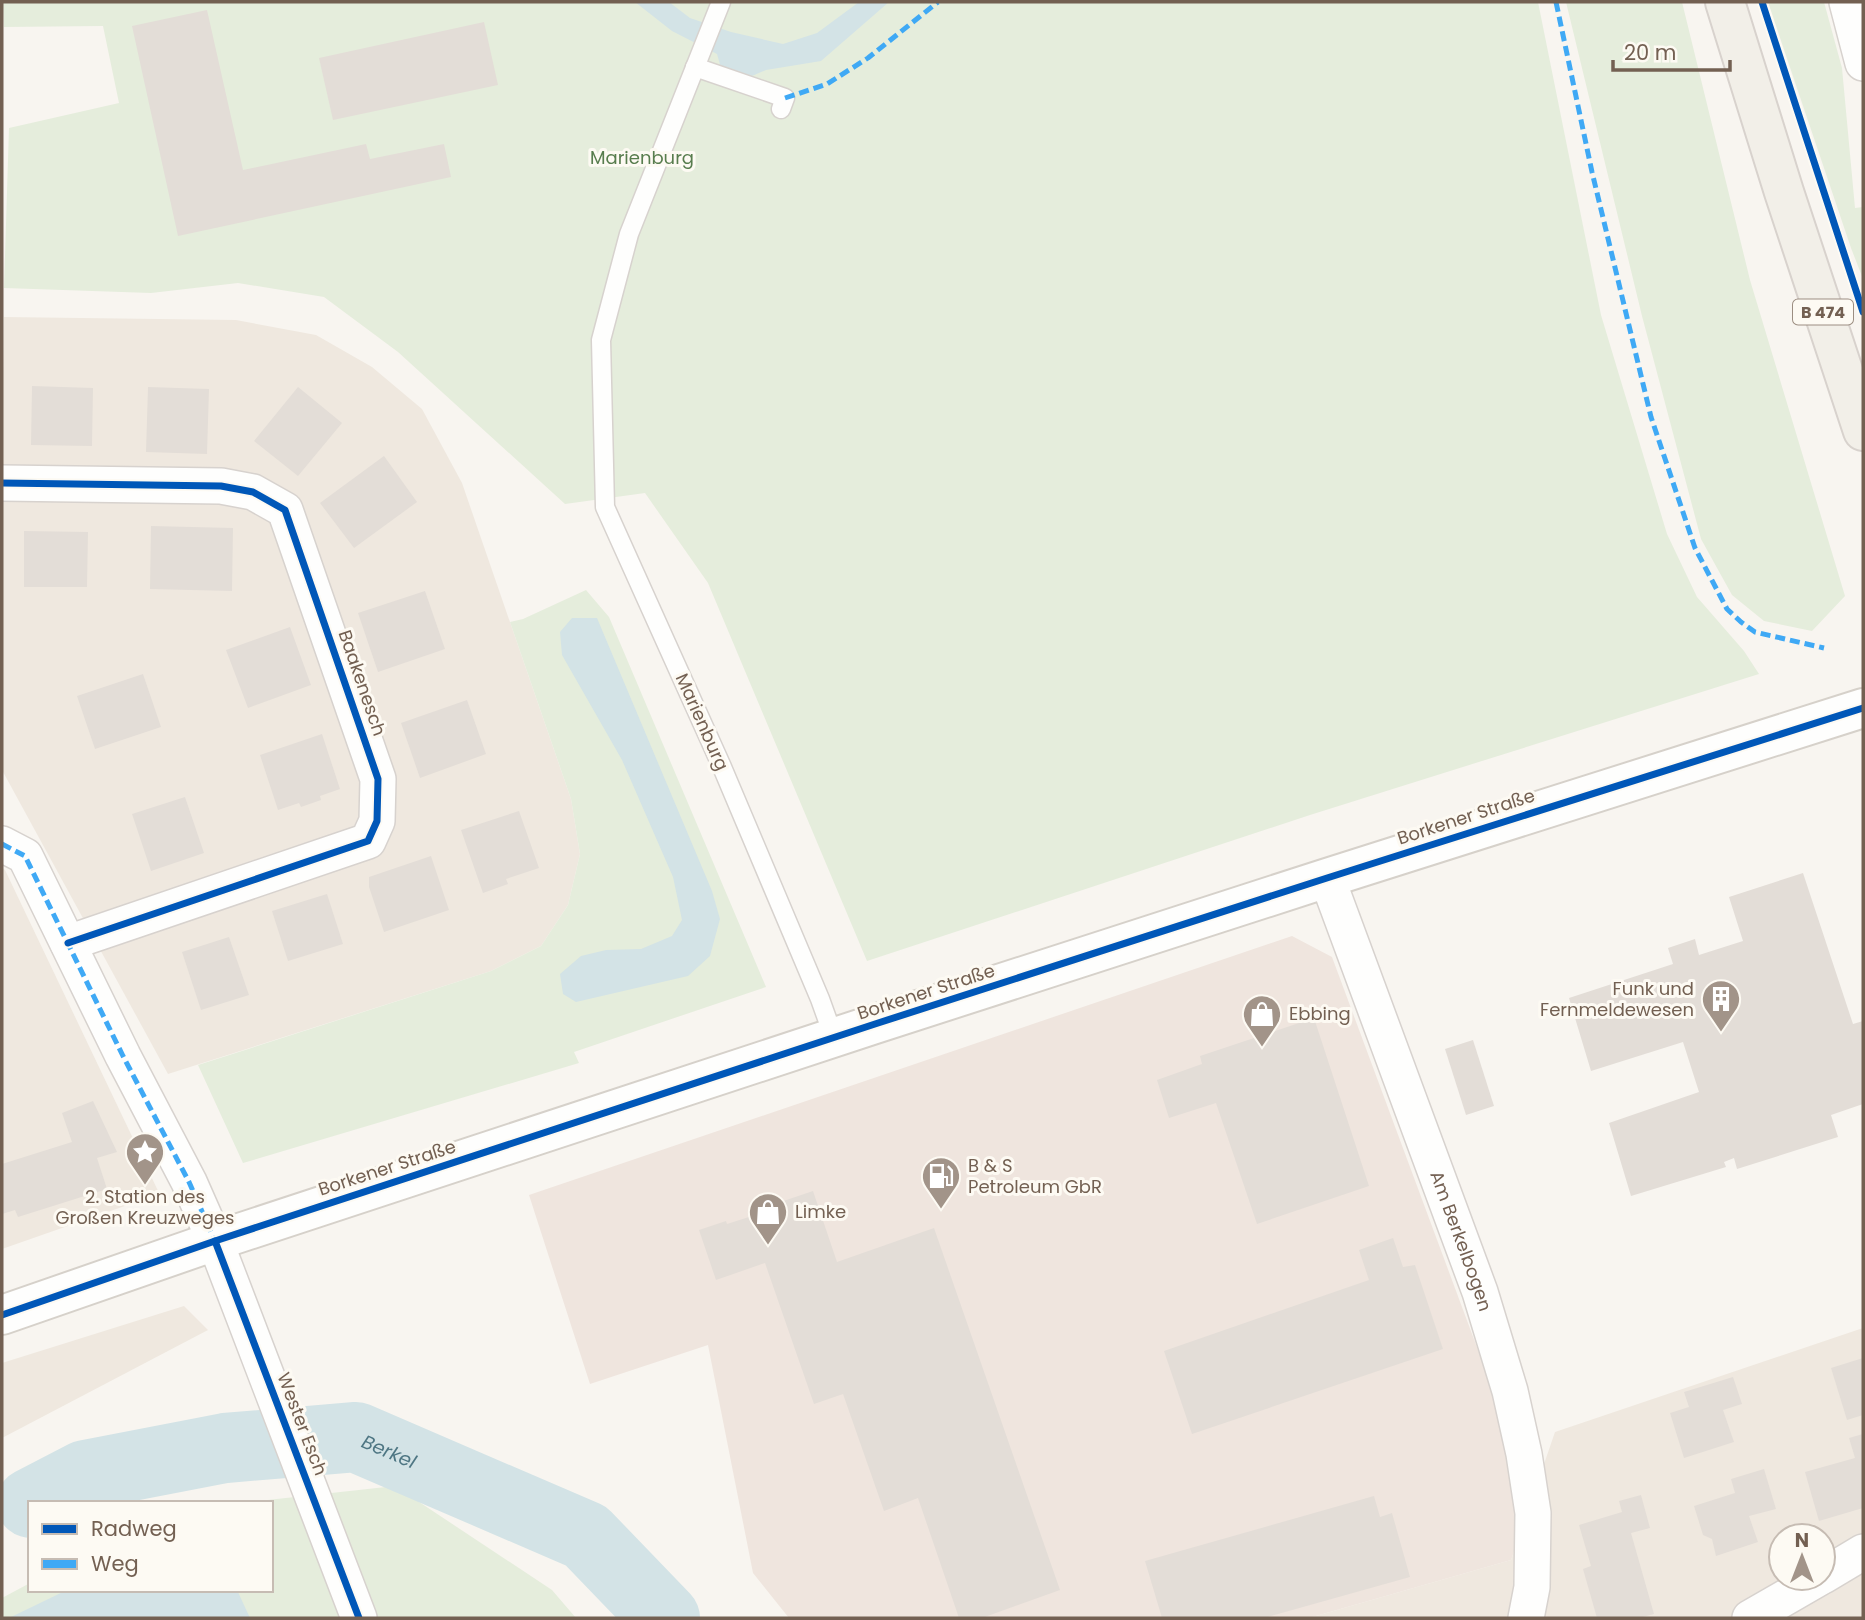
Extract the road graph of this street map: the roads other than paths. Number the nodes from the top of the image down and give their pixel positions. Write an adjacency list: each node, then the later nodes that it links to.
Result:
1 (721, 2): 4 (lane, Marienburg)
2 (1725, 2): 7 (main road, B 474)
3 (1847, 2): 5 (street)
4 (699, 58): 6 (lane); 13 (lane, Marienburg)
5 (1863, 63)
6 (781, 109)
7 (1863, 431)
8 (2, 484): 12 (street, Baakenesch)
9 (1863, 708): 11 (street, Borkener Straße)
10 (2, 844): 12 (street)
11 (1327, 878): 13 (street, Borkener Straße); 20 (street, Am Berkelbogen)
12 (68, 943): 14 (street)
13 (834, 1038): 14 (street, Borkener Straße)
14 (215, 1241): 15 (street, Borkener Straße); 19 (street, Wester Esch)
15 (2, 1315)
16 (1863, 1552): 17 (street)
17 (1837, 1567)
18 (1795, 1592): 21 (street)
19 (359, 1618)
20 (1526, 1618)
21 (1751, 1618)

